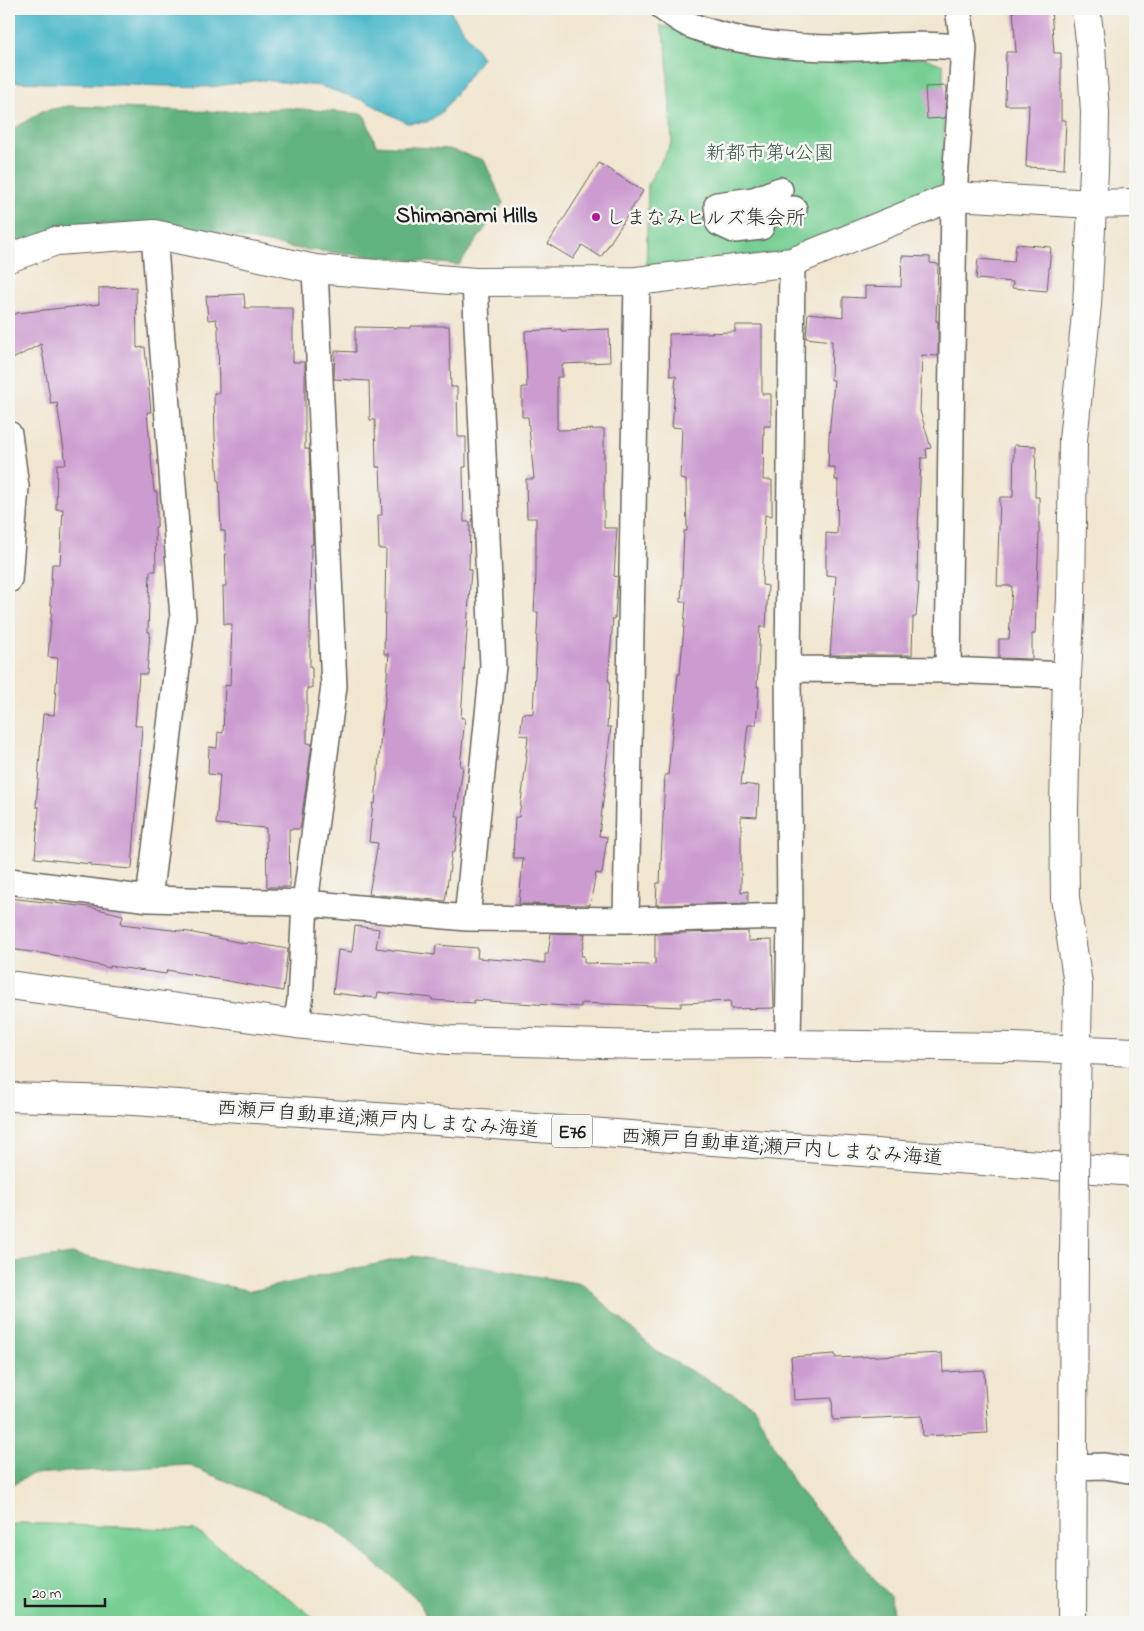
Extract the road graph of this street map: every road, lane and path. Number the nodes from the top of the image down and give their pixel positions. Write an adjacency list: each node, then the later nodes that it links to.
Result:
1 (664, 9): 4 (street)
2 (958, 9): 4 (street)
3 (1086, 9): 6 (main road)
4 (964, 48): 5 (street)
5 (954, 196): 6 (main road); 10 (main road); 17 (street)
6 (1093, 204): 7 (main road); 18 (main road)
7 (1135, 204)
8 (154, 234): 9 (main road); 11 (main road); 20 (street)
9 (9, 258)
10 (792, 262): 12 (main road); 16 (street)
11 (315, 269): 13 (main road); 21 (street)
12 (637, 281): 13 (main road); 24 (street)
13 (475, 282): 23 (street)
14 (9, 434): 15 (street)
15 (9, 580)
16 (788, 669): 17 (street); 22 (street)
17 (948, 670): 18 (street)
18 (1067, 675): 28 (main road)
19 (9, 881): 20 (street)
20 (149, 899): 21 (street)
21 (305, 904): 23 (street); 26 (street)
22 (790, 916): 24 (street); 27 (street)
23 (467, 918): 24 (street)
24 (626, 920)
25 (9, 986): 26 (main road)
26 (296, 1024): 27 (main road)
27 (788, 1044): 28 (main road)
28 (1077, 1049): 29 (main road); 32 (main road, bridge)
29 (1135, 1052)
30 (9, 1097): 31 (main road, 西瀬戸自動車道;瀬戸内しまなみ海道 / E76)
31 (1135, 1172)
32 (1072, 1467): 33 (street); 34 (main road)
33 (1135, 1471)
34 (1072, 1622)

